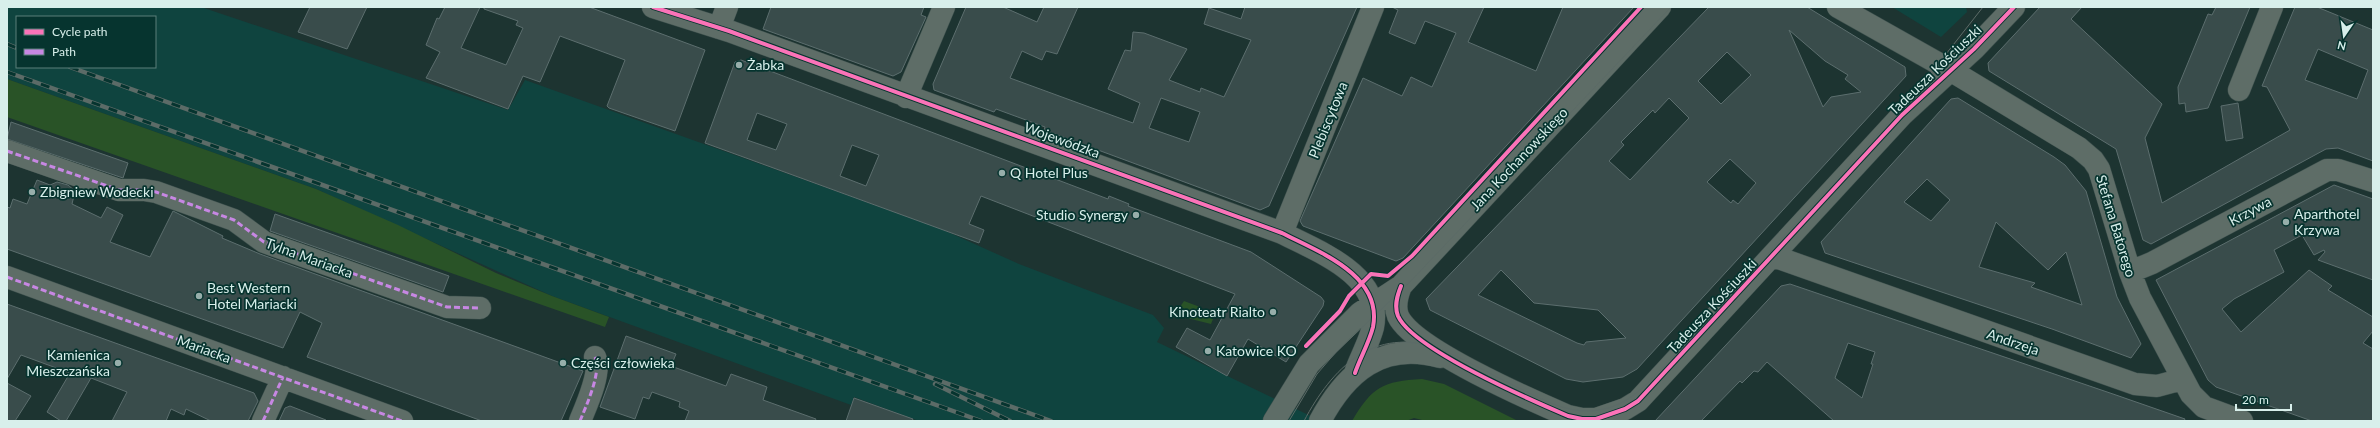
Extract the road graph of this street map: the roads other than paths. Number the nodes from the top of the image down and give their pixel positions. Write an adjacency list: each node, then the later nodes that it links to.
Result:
1 (653, 7): 9 (street, Wojewódzka)
2 (727, 7): 9 (street)
3 (944, 7): 12 (street)
4 (1373, 7): 15 (street, Plebiscytowa)
5 (1660, 7): 19 (street, Jana Kochanowskiego)
6 (1838, 7): 10 (street, Stefana Batorego)
7 (2014, 7): 10 (street, Tadeusza Kościuszki)
8 (2272, 7): 11 (street)
9 (719, 28): 12 (street, Wojewódzka)
10 (1950, 70): 16 (street, Tadeusza Kościuszki); 17 (street, Stefana Batorego)
11 (2239, 90)
12 (906, 97): 15 (street, Wojewódzka)
13 (7, 151): 21 (street, Tylna Mariacka)
14 (2373, 181): 17 (street, Krzywa)
15 (1282, 232): 20 (street, Wojewódzka)
16 (1773, 256): 23 (street, Tadeusza Kościuszki); 26 (street, Andrzeja)
17 (2130, 272): 26 (street, Stefana Batorego)
18 (7, 277): 25 (street, Mariacka)
19 (1401, 286): 20 (street, Jana Kochanowskiego); 23 (street, Tadeusza Kościuszki)
20 (1373, 305): 24 (street, Wojewódzka); 31 (street, Jana Kochanowskiego)
21 (480, 308)
22 (595, 357): 30 (street)
23 (1453, 360): 24 (street, Tadeusza Kościuszki)
24 (1356, 373): 32 (street, Tadeusza Kościuszki)
25 (283, 378): 28 (street); 29 (street, Mariacka)
26 (2183, 379): 27 (street)
27 (2237, 420)
28 (263, 421)
29 (402, 421)
30 (580, 421)
31 (1274, 421)
32 (1320, 421)

